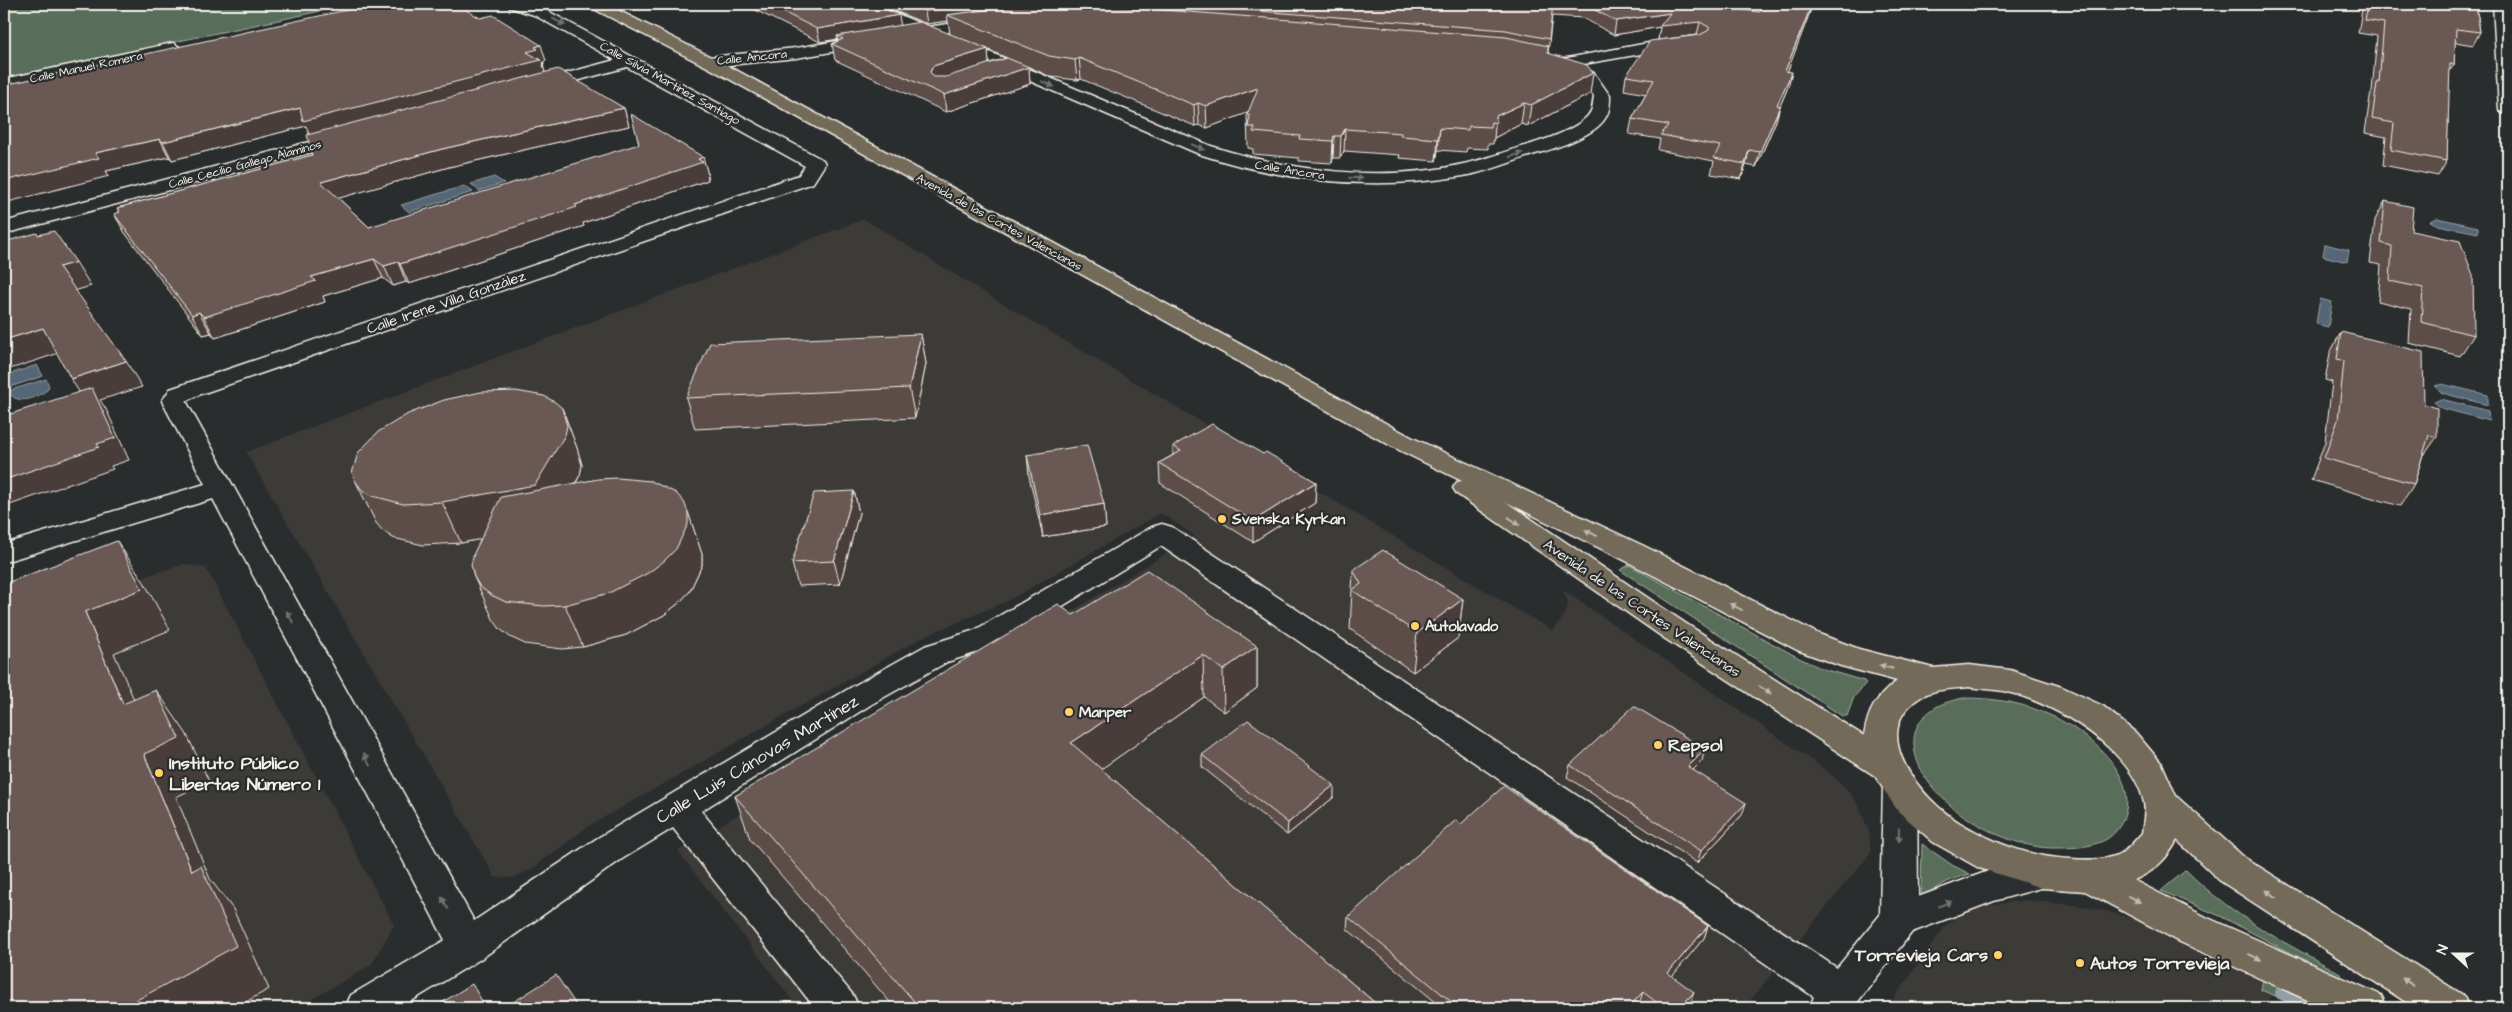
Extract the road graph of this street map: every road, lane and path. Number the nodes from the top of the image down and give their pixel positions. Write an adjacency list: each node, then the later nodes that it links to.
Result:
1 (514, 4): 13 (street, Calle Silvia Martínez Santiago, one-way to 13)
2 (595, 4): 14 (main road, Avenida de las Cortes Valencianas)
3 (862, 4): 8 (street, Calle Ancora)
4 (1758, 4): 6 (street)
5 (2500, 4): 21 (street)
6 (1660, 8)
7 (1008, 20): 8 (street, Calle Ancora)
8 (922, 31): 11 (street, Calle Ancora); 16 (street, Calle Ancora)
9 (1697, 42): 15 (street, Calle Ancora)
10 (189, 45): 19 (street, Calle Manuel Romera)
11 (796, 53): 14 (street, Calle Ancora); 18 (street, Calle Ancora)
12 (1543, 59): 15 (street, Calle Ancora)
13 (631, 61): 20 (street); 23 (street, Calle Silvia Martínez Santiago)
14 (709, 62): 18 (main road, Avenida de las Cortes Valencianas)
15 (1562, 63): 16 (street, Calle Ancora, one-way to 15)
16 (1009, 67): 17 (street)
17 (990, 73)
18 (737, 78): 25 (main road, Avenida de las Cortes Valencianas)
19 (4, 84)
20 (516, 92)
21 (2508, 109)
22 (361, 133): 24 (street, Calle Cecilio Gallego Alaminos)
23 (811, 171): 26 (street, Calle Irene Villa González)
24 (4, 228)
25 (1402, 442): 28 (main road, Avenida de las Cortes Valencianas, one-way to 25); 29 (main road, Avenida de las Cortes Valencianas, one-way to 29)
26 (220, 488): 27 (street); 35 (street, one-way to 26)
27 (4, 553)
28 (1933, 679): 29 (main road); 30 (main road)
29 (1893, 776): 32 (main road); 34 (street, one-way to 34)
30 (2162, 804): 33 (main road); 40 (main road, one-way to 30)
31 (677, 806): 35 (street, Calle Luis Cánovas Martínez); 36 (street, Calle Luis Cánovas Martínez); 38 (street)
32 (2042, 873): 33 (main road); 34 (street, one-way to 32)
33 (2090, 876): 39 (main road, one-way to 39)
34 (1899, 920): 36 (street)
35 (468, 946): 37 (street, Calle Luis Cánovas Martínez)
36 (1834, 1000)
37 (365, 1008)
38 (839, 1008)
39 (2367, 1008)
40 (2449, 1008)

